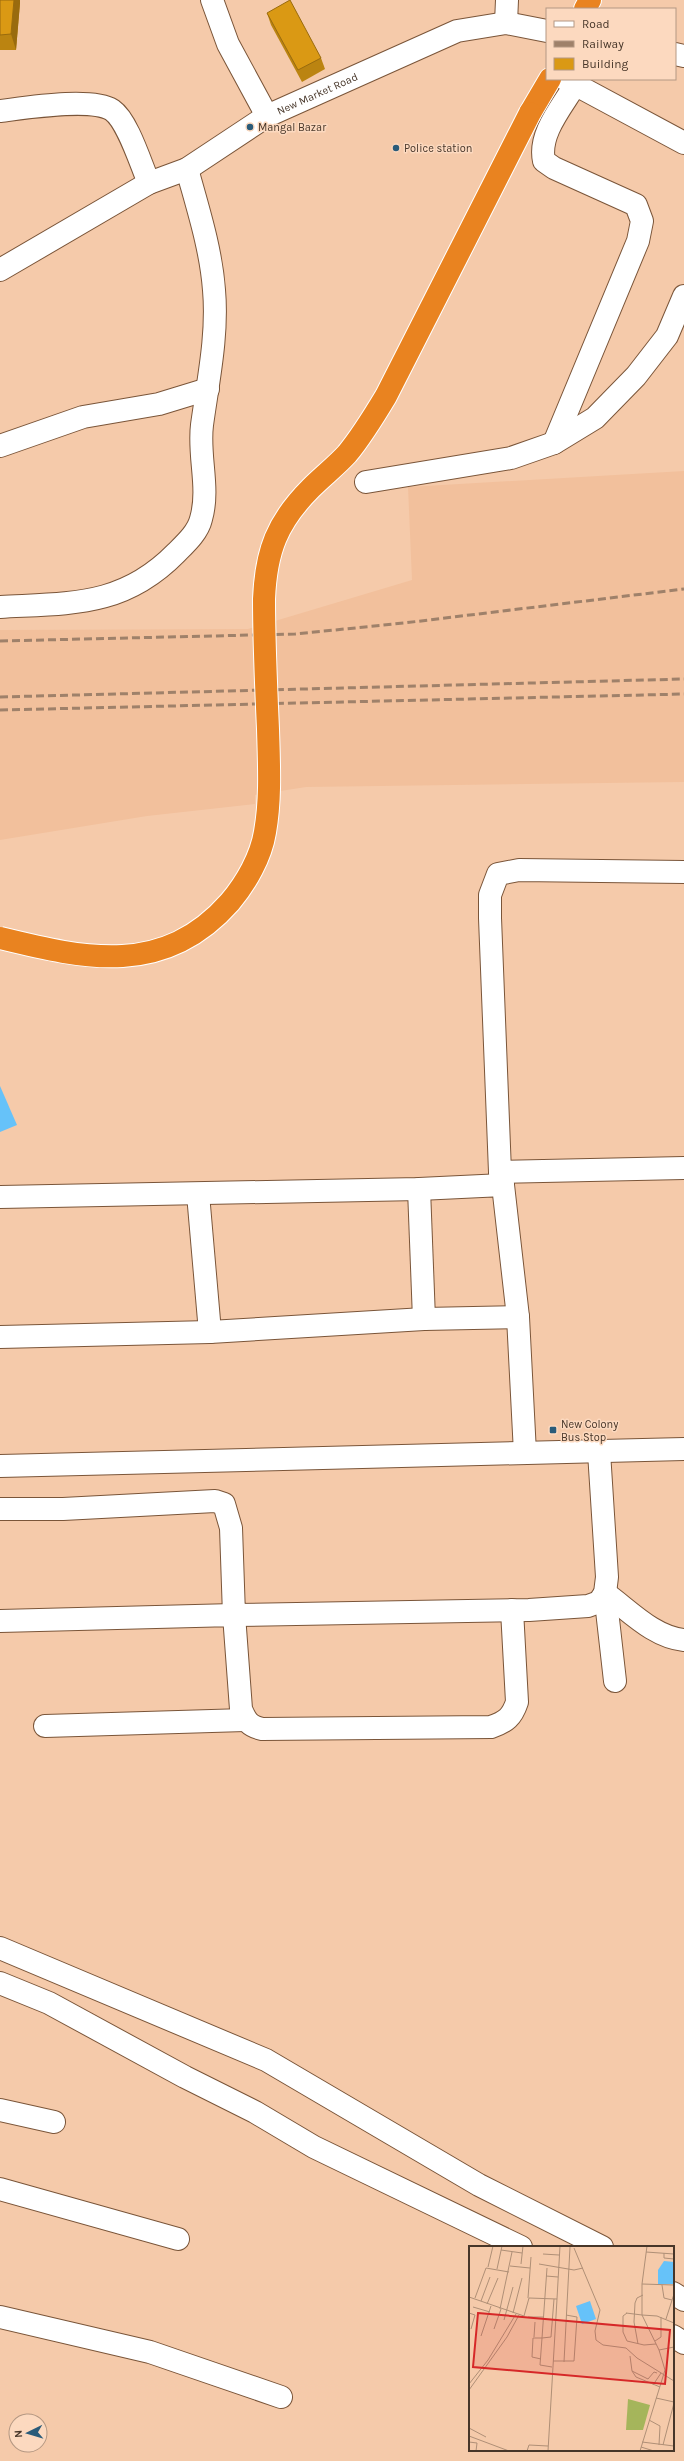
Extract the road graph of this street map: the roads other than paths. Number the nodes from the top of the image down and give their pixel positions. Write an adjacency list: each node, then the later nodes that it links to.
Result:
1 (212, 0): 8 (street)
2 (507, 0): 3 (street)
3 (506, 23): 4 (street, New Market Road); 8 (street, New Market Road)
4 (546, 31)
5 (549, 80): 20 (highway, bridge)
6 (570, 82): 9 (street); 15 (street)
7 (0, 111): 11 (street)
8 (268, 116): 10 (street, New Market Road)
9 (684, 143)
10 (187, 169): 11 (street, New Market Road); 14 (street)
11 (149, 183): 12 (street, New Market Road)
12 (0, 270)
13 (684, 296): 15 (street)
14 (208, 389): 16 (street); 18 (street)
15 (554, 443): 17 (street)
16 (0, 446)
17 (366, 482)
18 (0, 607)
19 (684, 872): 22 (street)
20 (0, 938)
21 (684, 1168): 22 (street)
22 (501, 1178): 23 (street); 26 (street)
23 (419, 1189): 24 (street); 27 (street)
24 (198, 1194): 25 (street); 28 (street)
25 (0, 1197)
26 (518, 1317): 27 (street); 32 (street)
27 (424, 1319): 28 (street)
28 (210, 1332): 29 (street)
29 (0, 1337)
30 (684, 1449): 31 (street)
31 (599, 1452): 32 (street); 35 (street)
32 (525, 1453): 33 (street)
33 (0, 1466)
34 (0, 1509): 37 (street)
35 (605, 1593): 36 (street); 39 (street); 40 (street)
36 (512, 1610): 37 (street); 41 (street)
37 (234, 1615): 38 (street); 41 (street)
38 (0, 1621)
39 (684, 1640)
40 (615, 1681)
41 (245, 1720): 42 (street)
42 (45, 1726)
43 (0, 1948): 50 (street)
44 (0, 1983): 49 (street)
45 (0, 2110): 46 (street)
46 (54, 2122)
47 (0, 2189): 48 (street)
48 (178, 2239)
49 (519, 2246)
50 (600, 2246)
51 (674, 2294): 52 (street)
52 (684, 2300)
53 (0, 2317): 56 (street)
54 (674, 2337): 55 (street)
55 (684, 2343)
56 (281, 2397)

